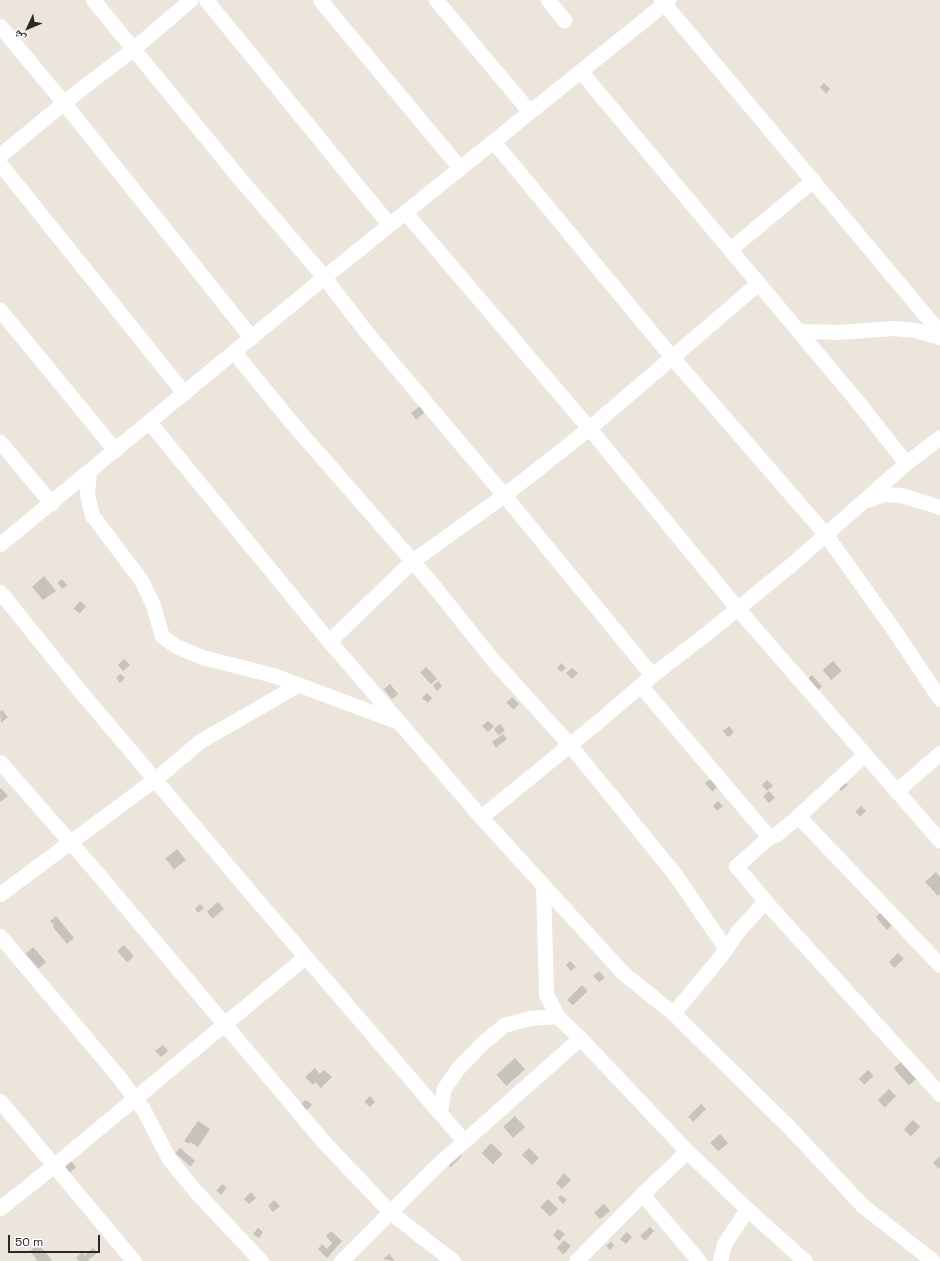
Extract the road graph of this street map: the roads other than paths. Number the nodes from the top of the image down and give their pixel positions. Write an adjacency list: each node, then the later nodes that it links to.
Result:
1 (93, 0): 10 (street)
2 (190, 0): 10 (street)
3 (206, 0): 20 (street)
4 (320, 0): 17 (street)
5 (436, 0): 13 (street)
6 (548, 0): 8 (street)
7 (664, 1): 11 (street); 18 (street)
8 (564, 20)
9 (0, 26): 12 (street)
10 (134, 48): 12 (street); 22 (street)
11 (581, 72): 13 (street); 21 (street)
12 (64, 102): 15 (street); 28 (street)
13 (529, 111): 14 (street)
14 (493, 141): 17 (street); 30 (street)
15 (0, 155)
16 (0, 164): 31 (street)
17 (460, 168): 19 (street)
18 (813, 180): 21 (street); 26 (street)
19 (405, 212): 20 (street); 33 (street)
20 (389, 224): 22 (street)
21 (730, 250): 23 (street)
22 (324, 277): 28 (street); 39 (street)
23 (758, 283): 25 (street); 30 (street)
24 (0, 310): 36 (street)
25 (798, 331): 27 (street); 37 (street)
26 (940, 334)
27 (940, 337)
28 (251, 338): 29 (street)
29 (234, 352): 31 (street); 45 (street)
30 (671, 356): 33 (street); 43 (street)
31 (184, 393): 32 (street)
32 (149, 422): 36 (street); 48 (street)
33 (589, 428): 39 (street); 47 (street)
34 (940, 438): 37 (street)
35 (0, 442): 41 (street)
36 (115, 450): 38 (street)
37 (906, 462): 40 (street)
38 (89, 471): 41 (street); 50 (street)
39 (504, 495): 45 (street); 49 (street)
40 (865, 501): 42 (street); 43 (street)
41 (51, 503): 44 (street)
42 (940, 507)
43 (826, 535): 47 (street); 52 (street)
44 (0, 544)
45 (412, 561): 48 (street); 54 (street)
46 (0, 592): 58 (street)
47 (737, 608): 49 (street); 56 (street)
48 (329, 640): 53 (street)
49 (652, 675): 51 (street)
50 (299, 684): 53 (street); 58 (street)
51 (640, 685): 54 (street); 62 (street)
52 (940, 699)
53 (400, 723): 61 (street)
54 (569, 744): 61 (street); 69 (street)
55 (940, 753): 59 (street)
56 (864, 755): 59 (street); 60 (street)
57 (0, 762): 63 (street)
58 (155, 779): 63 (street); 70 (street)
59 (896, 791): 64 (street)
60 (798, 816): 62 (street); 71 (street)
61 (481, 817): 65 (street)
62 (769, 837): 67 (street)
63 (69, 841): 66 (street); 74 (street)
64 (940, 842)
65 (543, 885): 72 (street); 73 (street)
66 (0, 894)
67 (765, 901): 69 (street); 76 (street)
68 (0, 936): 77 (street)
69 (726, 949): 72 (street)
70 (305, 957): 74 (street); 79 (street)
71 (940, 965)
72 (673, 1013): 95 (street)
73 (557, 1016): 75 (street); 79 (street)
74 (224, 1024): 77 (street); 86 (street)
75 (580, 1038): 80 (street); 81 (street)
76 (940, 1094)
77 (135, 1098): 82 (street); 88 (street)
78 (0, 1102): 82 (street)
79 (440, 1112): 80 (street)
80 (463, 1140): 86 (street)
81 (687, 1151): 83 (street); 85 (street)
82 (54, 1166): 84 (street); 87 (street)
83 (642, 1194): 91 (street); 92 (street)
84 (0, 1208)
85 (747, 1209): 93 (street); 94 (street)
86 (390, 1212): 89 (street); 90 (street)
87 (134, 1261)
88 (261, 1261)
89 (341, 1261)
90 (452, 1261)
91 (576, 1261)
92 (699, 1261)
93 (720, 1261)
94 (805, 1261)
95 (933, 1261)

